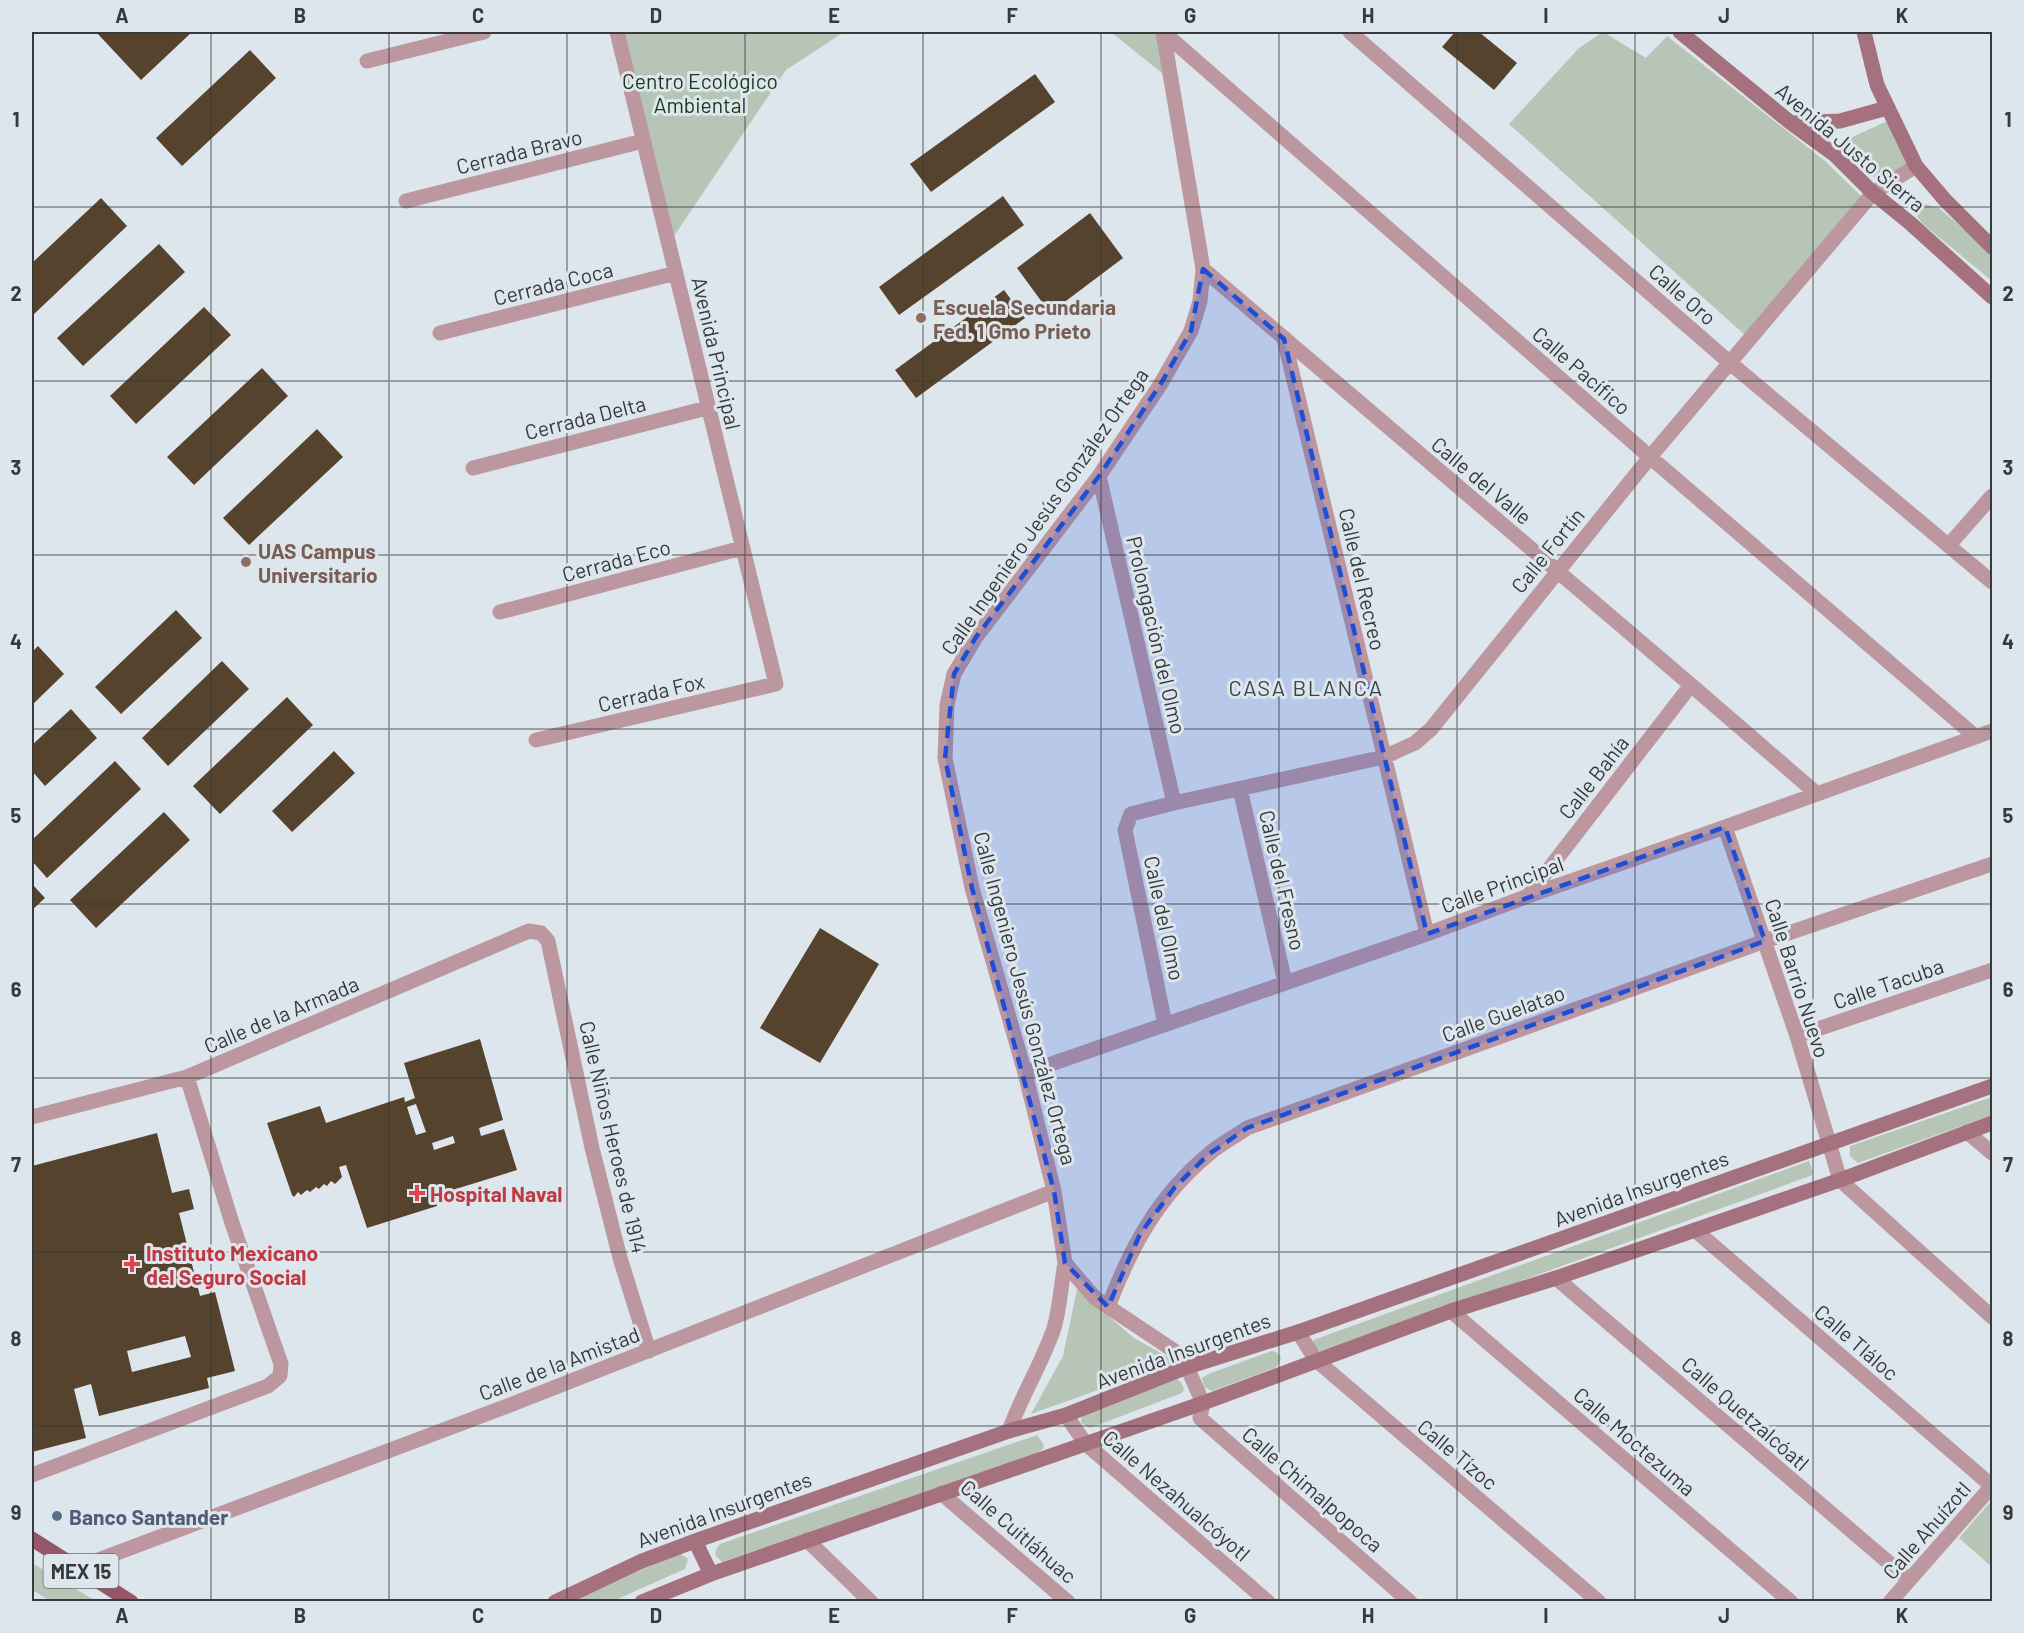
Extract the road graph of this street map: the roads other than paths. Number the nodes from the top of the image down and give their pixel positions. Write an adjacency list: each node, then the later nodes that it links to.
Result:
1 (484, 32): 7 (street)
2 (617, 32): 10 (street, Avenida Principal)
3 (1163, 32): 15 (street, Calle Ingeniero Jesús González Ortega); 22 (street, Calle Pacífico)
4 (1350, 32): 20 (street, Calle Oro)
5 (1680, 32): 9 (main road, Avenida Justo Sierra)
6 (1864, 32): 8 (main road)
7 (367, 61)
8 (1887, 108): 9 (main road); 11 (main road)
9 (1791, 123): 12 (main road, Avenida Justo Sierra)
10 (643, 141): 13 (street, Cerrada Bravo); 16 (street, Avenida Principal)
11 (1916, 166): 12 (street, Calle Fortín); 14 (main road)
12 (1873, 193): 17 (main road, Avenida Justo Sierra); 20 (street, Calle Fortín)
13 (406, 201)
14 (1992, 247)
15 (1203, 269): 19 (street, Calle del Valle); 24 (street, Calle Ingeniero Jesús González Ortega)
16 (676, 273): 18 (street, Cerrada Coca); 21 (street, Avenida Principal)
17 (1992, 297)
18 (440, 333)
19 (1284, 339): 28 (street, Calle del Valle); 36 (street, Calle del Recreo)
20 (1729, 362): 22 (street, Calle Fortín); 26 (street, Calle Oro)
21 (707, 408): 23 (street, Cerrada Delta); 27 (street, Avenida Principal)
22 (1650, 457): 28 (street, Calle Fortín); 34 (street, Calle Pacífico)
23 (473, 468)
24 (1099, 476): 39 (street, Prolongación del Olmo); 51 (street, Calle Ingeniero Jesús González Ortega)
25 (1992, 496): 26 (street)
26 (1949, 545): 29 (street, Calle Oro)
27 (742, 548): 30 (street, Cerrada Eco); 31 (street, Avenida Principal)
28 (1557, 571): 32 (street, Calle del Valle); 36 (street, Calle Fortín)
29 (1992, 582)
30 (500, 612)
31 (776, 684): 35 (street, Cerrada Fox)
32 (1691, 685): 38 (street, Calle del Valle); 43 (street, Calle Bahía)
33 (1992, 731): 34 (street, Calle Principal)
34 (1976, 737): 38 (street, Calle Principal)
35 (536, 740)
36 (1384, 757): 37 (street, Calle Fortín); 45 (street, Calle del Recreo)
37 (1240, 789): 39 (street, Calle Fortín); 48 (street, Calle del Fresno)
38 (1816, 794): 41 (street, Calle Principal)
39 (1174, 803): 40 (street, Calle Fortín)
40 (1128, 820): 49 (street, Calle del Olmo)
41 (1725, 827): 43 (street, Calle Principal); 46 (street, Calle Barrio Nuevo)
42 (1992, 864): 46 (street, Calle Guelatao)
43 (1528, 896): 45 (street, Calle Principal)
44 (541, 933): 52 (street, Calle de la Armada); 68 (street, Calle Niños Heroes de 1914)
45 (1427, 934): 48 (street, Calle Principal)
46 (1765, 941): 50 (street, Calle Barrio Nuevo); 64 (street, Calle Guelatao)
47 (1992, 970): 50 (street, Calle Tacuba)
48 (1285, 982): 49 (street, Calle Principal)
49 (1165, 1024): 51 (street, Calle Principal)
50 (1797, 1036): 57 (street, Calle Barrio Nuevo)
51 (1025, 1073): 60 (street, Calle Ingeniero Jesús González Ortega)
52 (187, 1077): 54 (street, Calle de la Armada); 75 (street)
53 (1992, 1086): 57 (main road, Avenida Insurgentes)
54 (32, 1118)
55 (1992, 1123): 56 (main road)
56 (1967, 1132): 58 (street); 59 (main road)
57 (1828, 1143): 59 (street); 67 (main road, Avenida Insurgentes)
58 (1992, 1153)
59 (1840, 1180): 61 (main road); 66 (street)
60 (1054, 1191): 62 (street, Calle Ingeniero Jesús González Ortega); 68 (street, Calle de la Amistad)
61 (1695, 1230): 63 (main road); 76 (street, Calle Tláloc)
62 (1065, 1263): 64 (street); 73 (street)
63 (1556, 1278): 65 (main road); 83 (street, Calle Quetzalcóatl)
64 (1108, 1307): 70 (street)
65 (1451, 1311): 69 (main road); 92 (street, Calle Moctezuma)
66 (1992, 1317)
67 (1298, 1332): 69 (street, Calle Tízoc); 70 (main road, Avenida Insurgentes)
68 (649, 1351): 81 (street, Calle de la Amistad)
69 (1316, 1360): 71 (main road); 91 (street, Calle Tízoc)
70 (1187, 1367): 71 (street); 72 (main road, Avenida Insurgentes)
71 (1203, 1403): 74 (main road); 90 (street, Calle Chimalpopoca)
72 (1066, 1415): 73 (main road, Avenida Insurgentes); 74 (street, Calle Nezahualcóyotl)
73 (1009, 1431): 80 (main road, Avenida Insurgentes)
74 (1085, 1443): 77 (main road); 89 (street, Calle Nezahualcóyotl)
75 (32, 1475)
76 (1992, 1486): 83 (street, Calle Ahuízotl)
77 (941, 1492): 79 (main road); 88 (street, Calle Cuitláhuac)
78 (32, 1539): 81 (main road, MEX 15)
79 (807, 1540): 82 (main road); 87 (street)
80 (695, 1541): 82 (main road); 86 (main road, Avenida Insurgentes)
81 (77, 1568): 85 (main road, MEX 15)
82 (711, 1574): 84 (main road)
83 (1909, 1580): 93 (street, Calle Ahuízotl)
84 (643, 1601)
85 (131, 1602)
86 (555, 1602)
87 (872, 1602)
88 (1068, 1602)
89 (1268, 1602)
90 (1410, 1602)
91 (1599, 1602)
92 (1791, 1602)
93 (1890, 1602)

